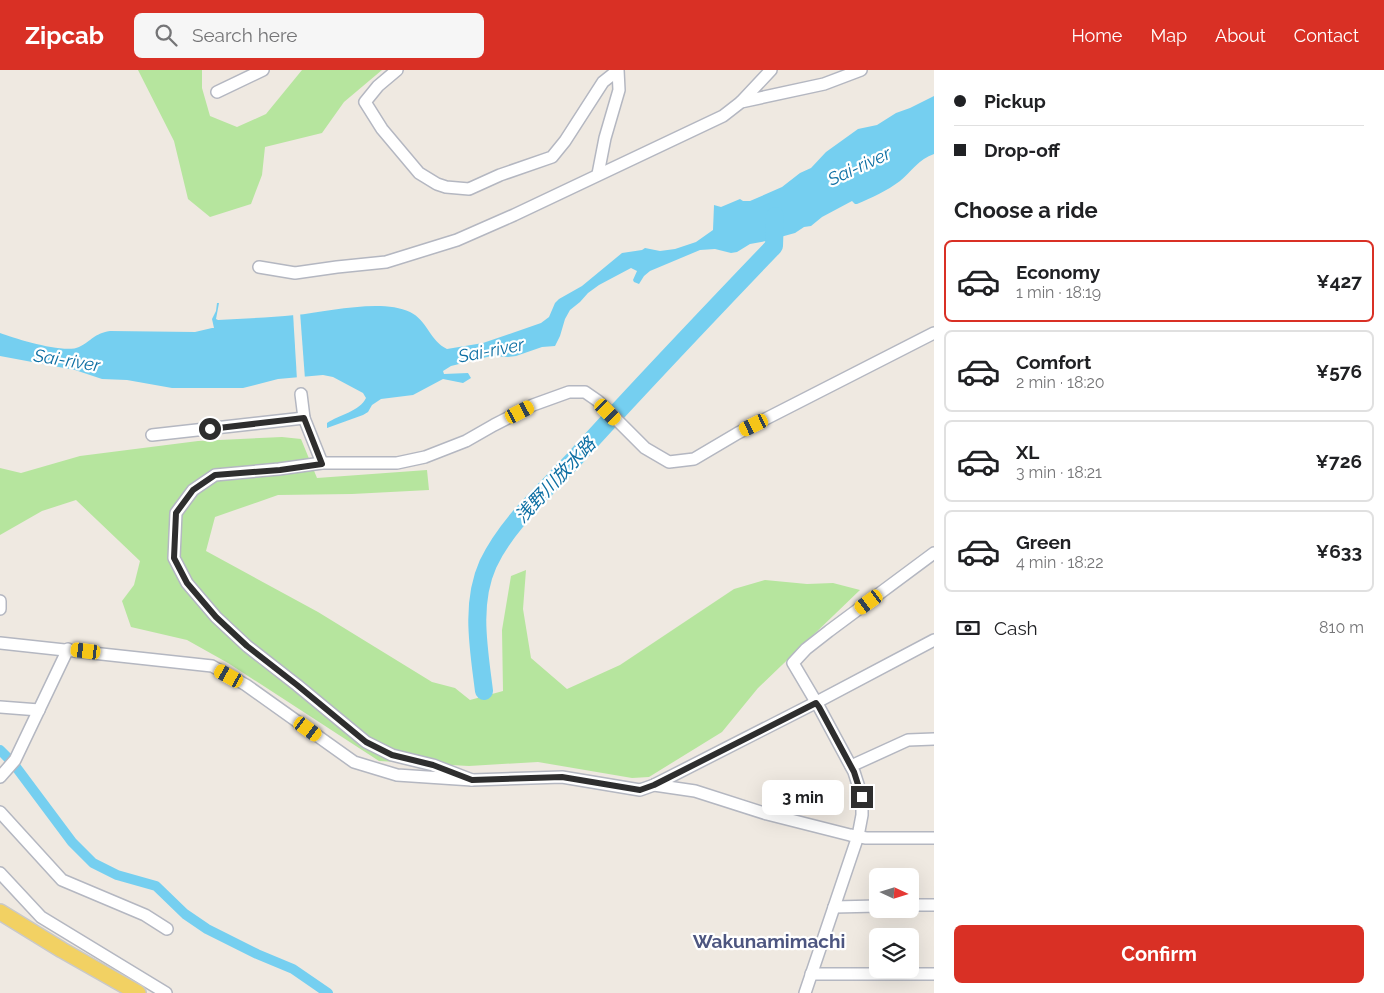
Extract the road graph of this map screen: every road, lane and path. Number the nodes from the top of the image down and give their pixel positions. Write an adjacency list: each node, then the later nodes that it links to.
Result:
1 (263, 70): 6 (street)
2 (396, 70): 3 (street)
3 (618, 70): 9 (street)
4 (771, 70): 8 (street)
5 (861, 70): 8 (street)
6 (251, 73): 7 (street)
7 (217, 92)
8 (741, 102): 9 (street)
9 (598, 174): 10 (street)
10 (260, 267)
11 (934, 333): 15 (street)
12 (302, 394): 13 (street)
13 (304, 418): 14 (street); 15 (street)
14 (152, 435)
15 (322, 464): 28 (street)
16 (934, 553): 22 (street)
17 (0, 602): 18 (street)
18 (0, 609)
19 (934, 640): 22 (street)
20 (0, 643): 21 (street)
21 (68, 649): 24 (street); 28 (street)
22 (816, 703): 26 (street); 29 (street)
23 (0, 707): 24 (street)
24 (39, 710): 27 (street)
25 (934, 739): 26 (street)
26 (851, 766): 31 (street)
27 (0, 777)
28 (472, 780): 29 (street)
29 (654, 785): 31 (street)
30 (0, 812): 39 (street)
31 (858, 836): 32 (street); 37 (street)
32 (934, 838)
33 (0, 874): 43 (street)
34 (934, 905): 36 (street)
35 (869, 906): 37 (street)
36 (919, 906)
37 (834, 907): 40 (street)
38 (0, 912): 42 (main road)
39 (166, 929)
40 (811, 974): 41 (street); 44 (street)
41 (934, 974)
42 (138, 993)
43 (166, 993)
44 (805, 993)

